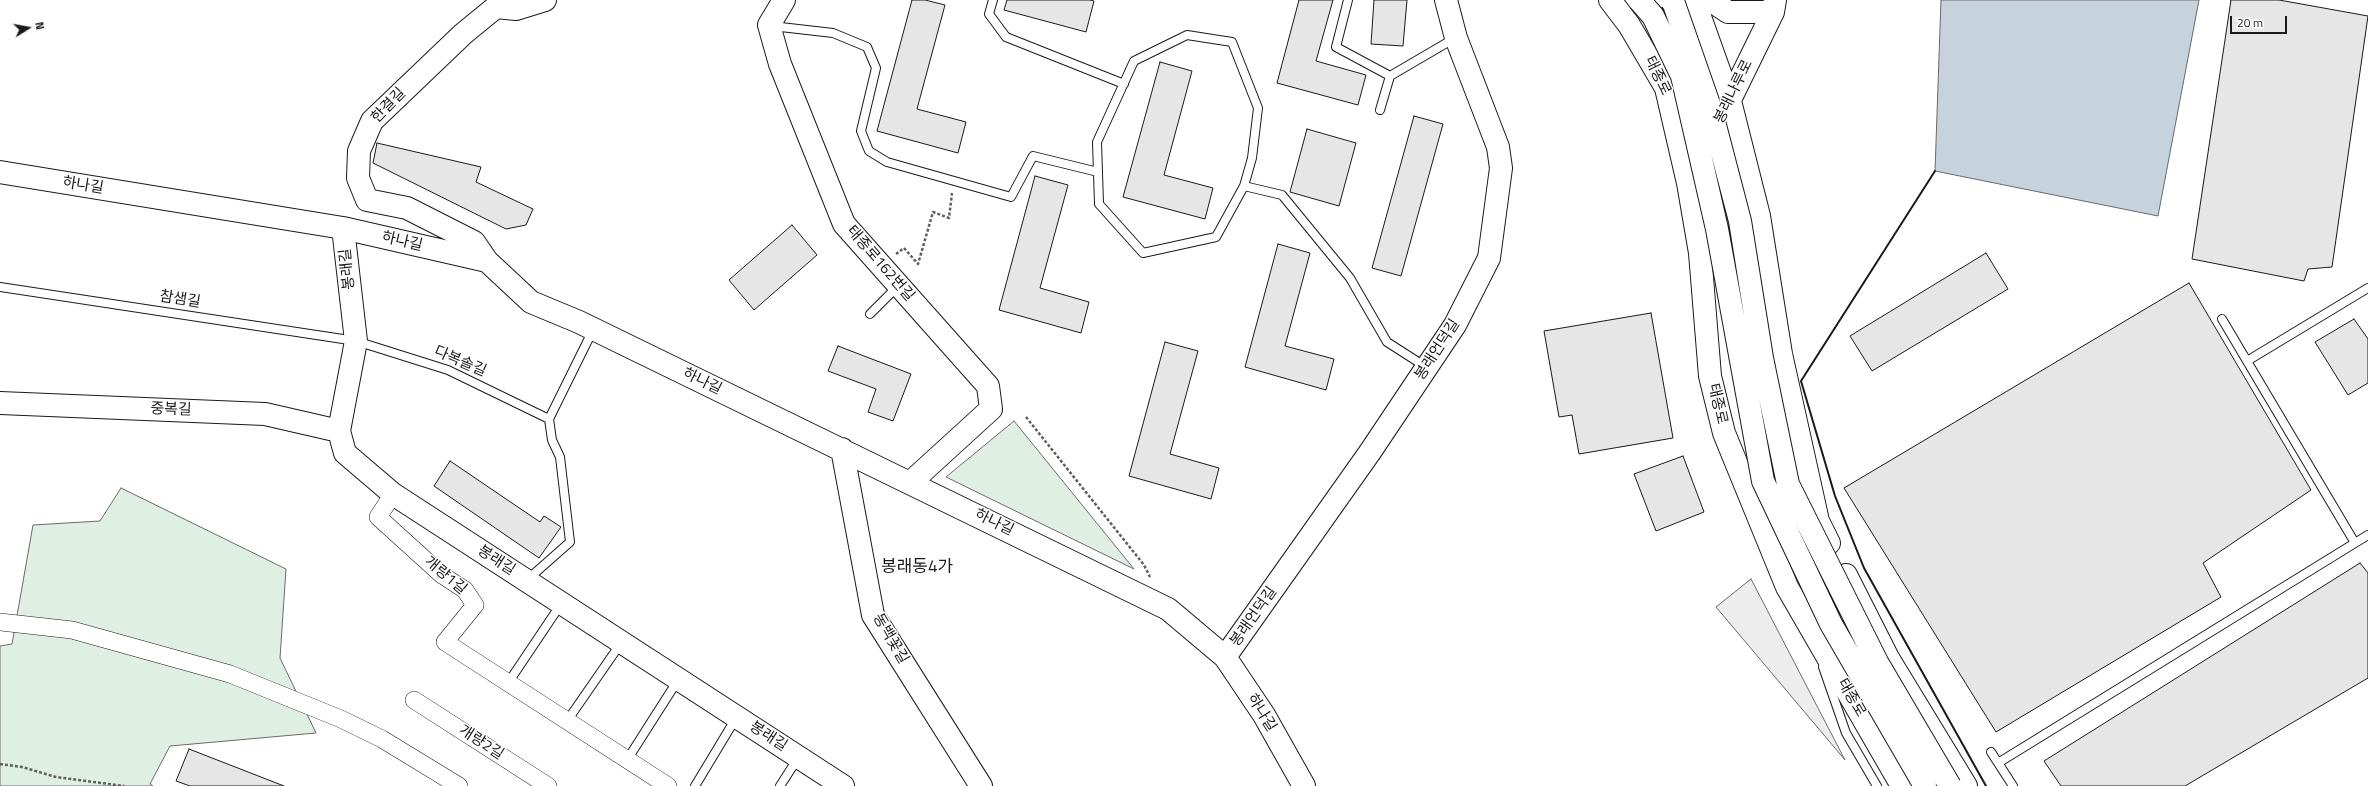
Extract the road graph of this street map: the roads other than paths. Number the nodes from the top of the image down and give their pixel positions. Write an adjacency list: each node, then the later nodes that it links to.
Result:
1 (545, 0): 23 (main road, 한결길)
2 (784, 0): 12 (main road)
3 (993, 0): 15 (lane)
4 (1348, 0): 14 (lane)
5 (1446, 0): 13 (main road, 봉래언덕길)
6 (1610, 0): 20 (main road, 태종로)
7 (1639, 0): 66 (main road, bridge)
8 (1671, 0): 67 (main road, bridge)
9 (1694, 0): 16 (main road)
10 (1710, 0): 11 (main road)
11 (1774, 6): 16 (main road, 봉래나루로)
12 (769, 25): 19 (lane); 24 (main road, 태종로162번길)
13 (1456, 38): 14 (lane); 32 (main road, 봉래언덕길)
14 (1390, 76): 17 (lane)
15 (1124, 84): 19 (lane); 21 (lane)
16 (1730, 101): 20 (main road, 봉래나루로); 68 (main road)
17 (1380, 110)
18 (0, 172): 22 (main road, 하나길)
19 (1098, 172): 21 (lane)
20 (1688, 183): 44 (main road, 태종로)
21 (1244, 186): 32 (lane)
22 (343, 228): 23 (main road, 하나길); 30 (main road, 봉래길)
23 (487, 261): 29 (main road, 하나길)
24 (899, 285): 27 (lane); 37 (main road, 태종로162번길)
25 (0, 287): 30 (lane, 참샘길)
26 (2368, 288): 31 (lane)
27 (870, 314)
28 (2222, 319): 31 (lane)
29 (594, 329): 34 (lane); 36 (main road, 하나길)
30 (356, 341): 34 (lane, 다복솔길); 35 (main road, 봉래길)
31 (2247, 361): 40 (lane)
32 (1426, 368): 46 (main road, 봉래언덕길)
33 (0, 403): 35 (main road, 중복길)
34 (548, 419): 41 (lane)
35 (340, 431): 38 (main road, 봉래길)
36 (842, 449): 37 (main road, 하나길); 62 (main road, 동백꽃길)
37 (911, 482): 46 (main road, 하나길)
38 (393, 494): 41 (main road, 봉래길); 48 (street, 개량1길)
39 (2368, 535): 40 (lane)
40 (2355, 543): 55 (lane)
41 (526, 580): 42 (main road, 봉래길)
42 (561, 603): 45 (main road, 봉래길); 48 (lane)
43 (0, 622): 56 (street)
44 (1808, 626): 64 (lane); 65 (main road, 태종로)
45 (621, 642): 47 (main road, 봉래길); 51 (lane)
46 (1225, 657): 63 (main road, 하나길)
47 (679, 679): 50 (main road, 봉래길); 54 (lane)
48 (508, 683): 51 (street, 개량1길)
49 (414, 700): 57 (street, 개량2길)
50 (736, 717): 53 (main road, 봉래길); 59 (lane)
51 (567, 721): 54 (street, 개량1길)
52 (1991, 752): 55 (lane)
53 (798, 758): 60 (lane); 61 (main road, 봉래길)
54 (627, 760): 58 (street, 개량1길)
55 (1998, 762): 69 (lane)
56 (459, 786)
57 (548, 786)
58 (668, 786)
59 (695, 786)
60 (780, 786)
61 (843, 786)
62 (981, 786)
63 (1304, 786)
64 (1877, 786)
65 (1902, 786)
66 (1925, 786)
67 (1950, 786)
68 (1966, 786)
69 (2013, 786)

